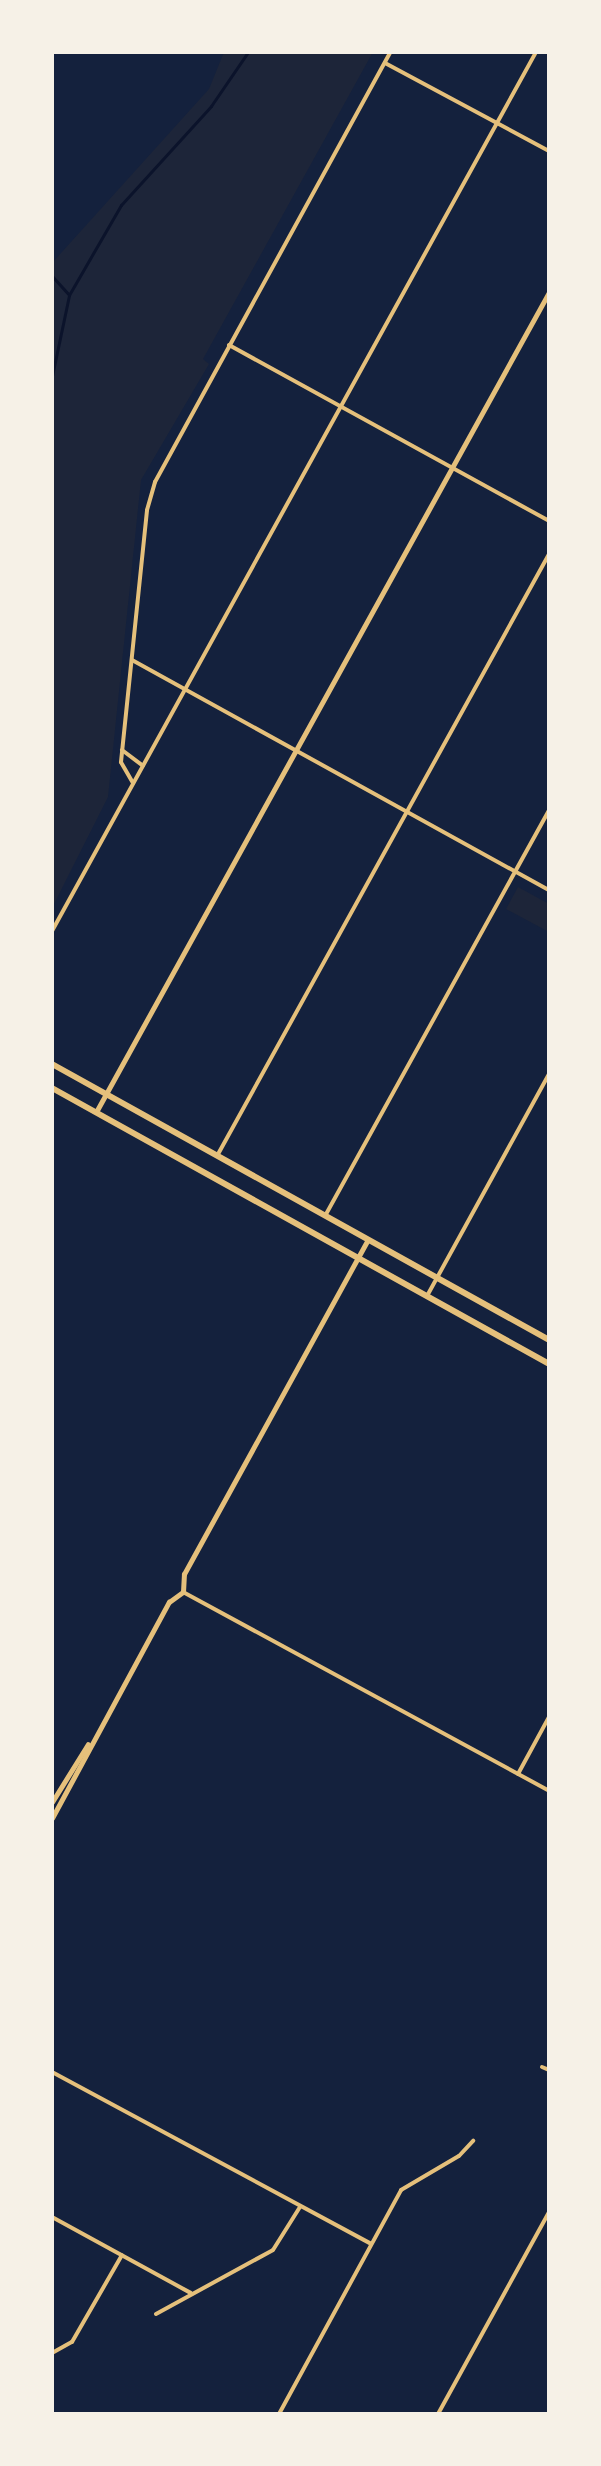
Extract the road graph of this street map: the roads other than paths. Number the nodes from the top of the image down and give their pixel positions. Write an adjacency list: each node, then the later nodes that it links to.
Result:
1 (390, 52): 3 (street)
2 (536, 52): 4 (street)
3 (385, 63): 4 (street); 7 (street)
4 (497, 122): 5 (street); 8 (street)
5 (549, 151)
6 (549, 292): 9 (street)
7 (229, 345): 8 (street); 12 (street)
8 (342, 406): 9 (street); 13 (street)
9 (452, 468): 10 (street); 15 (street)
10 (549, 521)
11 (549, 554): 19 (street)
12 (132, 660): 13 (street); 14 (street)
13 (185, 690): 15 (street); 16 (street)
14 (122, 750): 16 (street); 17 (street)
15 (296, 751): 19 (street); 26 (street)
16 (143, 766): 17 (street)
17 (133, 783): 22 (street)
18 (549, 811): 20 (street)
19 (406, 812): 20 (street); 28 (street)
20 (515, 872): 21 (street); 29 (street)
21 (549, 890)
22 (52, 931)
23 (52, 1064): 26 (main road)
24 (549, 1074): 32 (street)
25 (52, 1088): 27 (main road)
26 (106, 1094): 27 (street); 28 (main road)
27 (96, 1112): 31 (main road)
28 (217, 1156): 29 (main road)
29 (324, 1218): 30 (main road)
30 (367, 1241): 31 (street); 32 (main road)
31 (357, 1259): 33 (main road); 36 (street)
32 (437, 1278): 33 (street); 34 (main road)
33 (427, 1297): 35 (main road)
34 (549, 1340)
35 (549, 1364)
36 (183, 1592): 38 (street); 39 (street)
37 (549, 1717): 39 (street)
38 (89, 1743): 41 (street); 42 (street)
39 (518, 1774): 40 (street)
40 (549, 1791)
41 (52, 1802)
42 (52, 1818)
43 (542, 2067): 44 (street)
44 (549, 2070)
45 (52, 2072): 47 (street)
46 (473, 2141): 50 (street)
47 (300, 2207): 50 (street); 52 (street)
48 (549, 2212): 56 (street)
49 (52, 2217): 51 (street)
50 (371, 2244): 55 (street)
51 (122, 2255): 52 (street); 54 (street)
52 (191, 2293): 53 (street)
53 (156, 2314)
54 (52, 2353)
55 (279, 2414)
56 (438, 2414)

